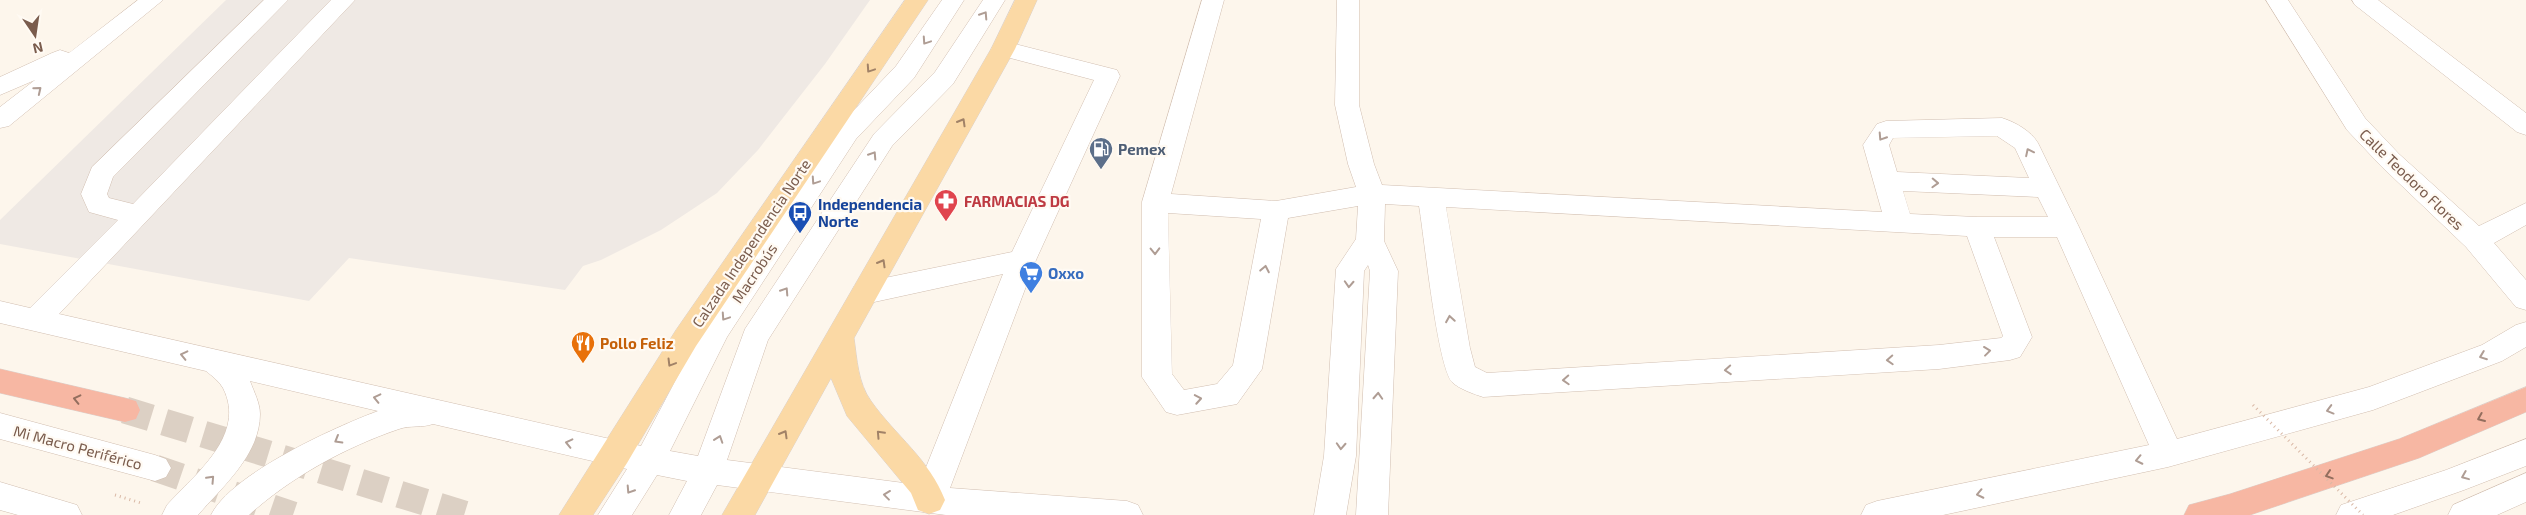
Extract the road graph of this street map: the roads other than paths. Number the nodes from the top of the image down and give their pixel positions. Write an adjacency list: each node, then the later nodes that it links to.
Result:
1 (152, 0): 12 (street)
2 (277, 0): 24 (street)
3 (344, 0): 24 (street)
4 (918, 0): 44 (main road, Calzada Independencia Norte, one-way to 44)
5 (953, 0): 46 (street, Macrobús, one-way to 46)
6 (994, 0): 48 (street, one-way to 6)
7 (1026, 0): 13 (main road)
8 (1212, 0): 21 (street)
9 (1344, 0): 19 (street)
10 (2277, 0): 28 (street, Calle Teodoro Flores)
11 (2363, 0): 16 (street)
12 (106, 35): 14 (street); 15 (street, one-way to 12)
13 (1003, 49): 30 (street); 31 (main road, one-way to 13)
14 (0, 88)
15 (0, 120)
16 (2526, 126)
17 (1887, 181): 18 (street, one-way to 18); 18 (street, one-way to 17); 25 (street)
18 (2047, 188): 27 (street)
19 (1372, 194): 20 (street); 22 (street); 29 (street)
20 (1431, 197): 25 (street); 26 (street)
21 (1155, 202): 22 (street); 22 (street, one-way to 22)
22 (1276, 211)
23 (2526, 213): 28 (street)
24 (138, 215): 34 (street)
25 (1899, 222): 26 (street)
26 (1977, 227): 27 (street)
27 (2066, 227): 45 (street)
28 (2476, 240): 32 (street, Calle Teodoro Flores)
29 (1370, 241): 62 (street, one-way to 62); 63 (street, one-way to 29)
30 (1022, 260): 31 (street); 52 (street)
31 (865, 293): 36 (main road)
32 (2526, 299)
33 (0, 312): 34 (street)
34 (35, 321): 37 (street, one-way to 34)
35 (2526, 332): 45 (street, one-way to 45)
36 (839, 337): 49 (main road, one-way to 36); 52 (main road, one-way to 36)
37 (216, 362): 41 (street, one-way to 37); 55 (street, one-way to 37)
38 (0, 381): 40 (highway, one-way to 38)
39 (2526, 399): 65 (highway, one-way to 65)
40 (124, 410)
41 (452, 415): 44 (street, one-way to 41); 56 (street, one-way to 56)
42 (0, 426): 47 (street, Mi Macro Periférico)
43 (2526, 452): 66 (street, one-way to 66)
44 (616, 454): 46 (street); 57 (main road, Calzada Independencia Norte)
45 (2168, 454): 64 (street, one-way to 64)
46 (649, 462): 48 (street); 58 (street, Macrobús, one-way to 58)
47 (155, 468)
48 (708, 472): 49 (street); 59 (street)
49 (759, 477): 52 (street, one-way to 49); 60 (main road)
50 (2526, 487): 67 (street)
51 (0, 496): 54 (street)
52 (929, 500): 53 (street)
53 (989, 510): 61 (street)
54 (66, 515)
55 (178, 515)
56 (227, 515)
57 (575, 515)
58 (614, 515)
59 (685, 515)
60 (738, 515)
61 (1127, 515)
62 (1330, 515)
63 (1372, 515)
64 (1876, 515)
65 (2200, 515)
66 (2352, 515)
67 (2464, 515)

